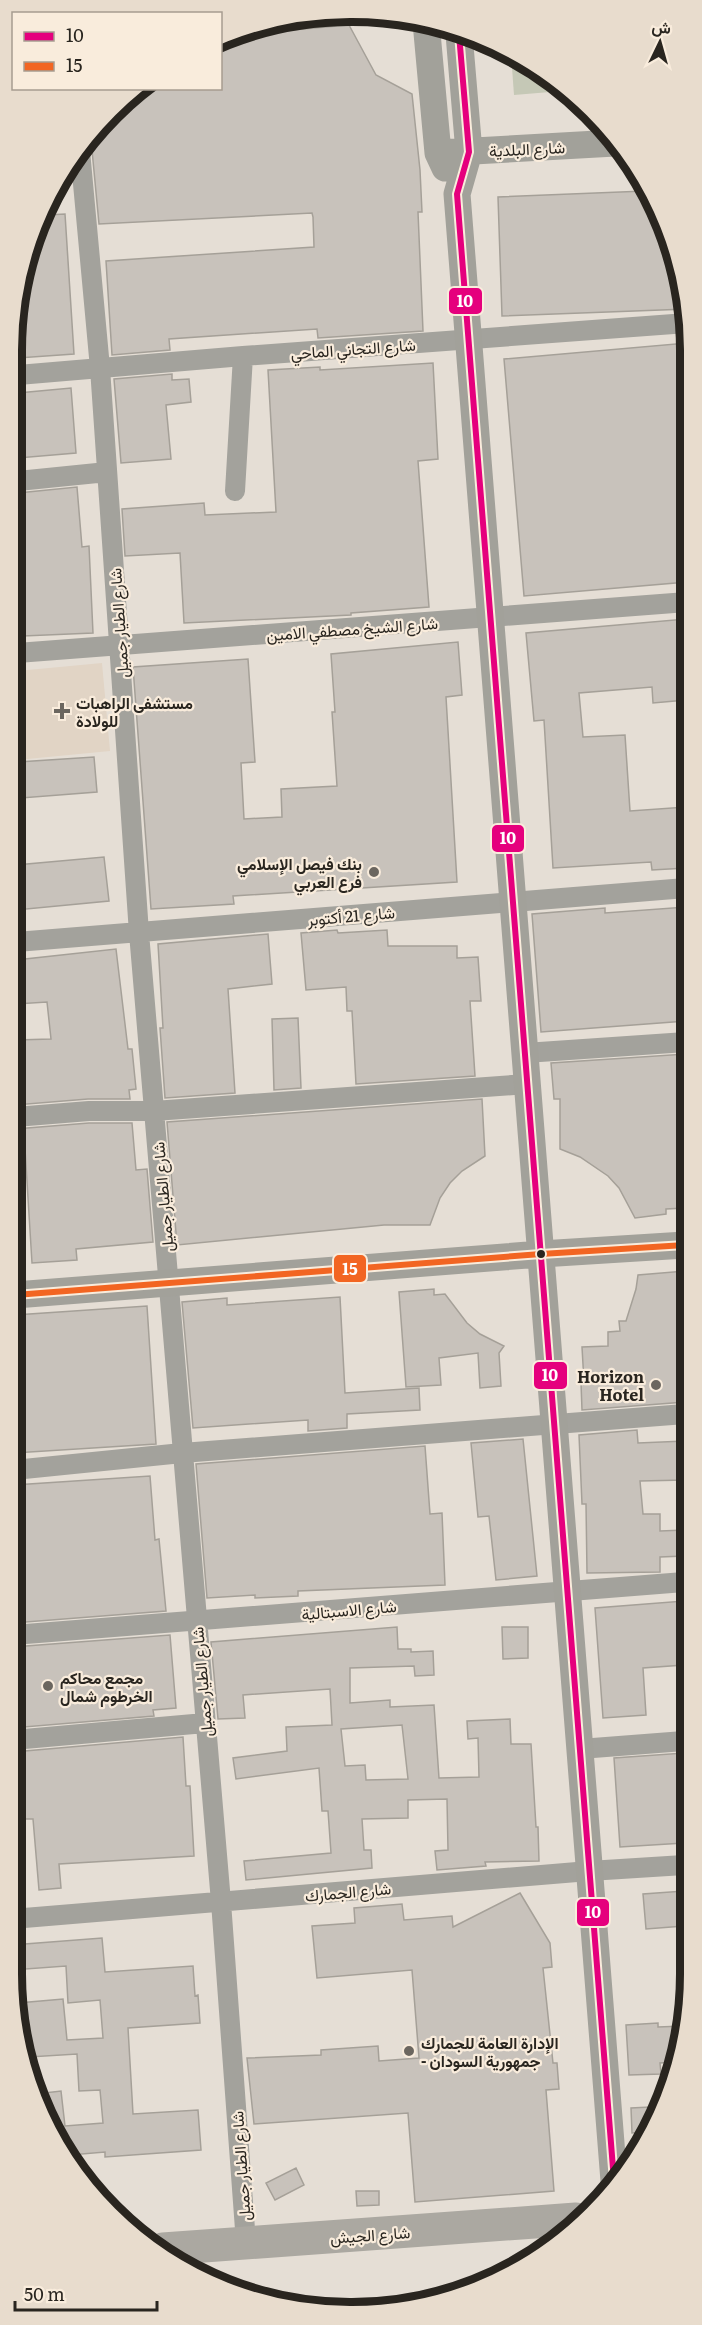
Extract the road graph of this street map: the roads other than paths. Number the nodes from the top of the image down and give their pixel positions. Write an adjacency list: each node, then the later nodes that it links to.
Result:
1 (427, 32): 5 (street)
2 (460, 41): 4 (street)
3 (606, 144): 4 (street, شارع البلدية)
4 (468, 152): 5 (street, شارع البلدية); 7 (street)
5 (438, 153): 7 (street)
6 (81, 164): 11 (street, شارع الطيار جميل)
7 (457, 194): 9 (street)
8 (678, 324): 9 (street, شارع التجاني الماحي)
9 (469, 340): 10 (street, شارع التجاني الماحي); 17 (street)
10 (243, 356): 11 (street, شارع التجاني الماحي); 15 (street)
11 (100, 368): 12 (street, شارع التجاني الماحي); 13 (street, شارع الطيار جميل)
12 (22, 375)
13 (107, 472): 14 (street); 18 (street, شارع الطيار جميل)
14 (22, 481)
15 (235, 491)
16 (680, 603): 17 (street, شارع الشيخ مصطفي الامين)
17 (490, 617): 18 (street, شارع الشيخ مصطفي الامين); 21 (street)
18 (119, 645): 19 (street, شارع الشيخ مصطفي الامين); 22 (street, شارع الطيار جميل)
19 (22, 653)
20 (680, 888): 21 (street, شارع 21 أكتوبر)
21 (513, 901): 22 (street, شارع 21 أكتوبر); 25 (street)
22 (139, 933): 23 (street, شارع 21 أكتوبر); 27 (street, شارع الطيار جميل)
23 (22, 942)
24 (680, 1042): 25 (street)
25 (525, 1053): 26 (street)
26 (527, 1084): 27 (street); 30 (street)
27 (154, 1111): 28 (street); 31 (street, شارع الطيار جميل)
28 (22, 1116)
29 (680, 1245): 30 (street)
30 (541, 1254): 31 (street); 34 (street)
31 (170, 1284): 32 (street); 35 (street, شارع الطيار جميل)
32 (22, 1294)
33 (680, 1414): 34 (street)
34 (554, 1424): 35 (street); 38 (street)
35 (182, 1453): 36 (street); 39 (street, شارع الطيار جميل)
36 (22, 1469)
37 (680, 1582): 38 (street, شارع الاسبتالية)
38 (567, 1591): 39 (street, شارع الاسبتالية); 44 (street)
39 (196, 1621): 40 (street, شارع الاسبتالية); 41 (street, شارع الطيار جميل)
40 (22, 1634)
41 (205, 1723): 42 (street); 47 (street, شارع الطيار جميل)
42 (22, 1739)
43 (680, 1741): 44 (street)
44 (580, 1749): 46 (street)
45 (680, 1865): 46 (street, شارع الجمارك)
46 (590, 1871): 47 (street, شارع الجمارك); 49 (street)
47 (221, 1902): 48 (street, شارع الجمارك); 52 (street, شارع الطيار جميل)
48 (22, 1917)
49 (613, 2172)
50 (570, 2219): 52 (highway, شارع الجيش)
51 (546, 2239): 54 (highway, شارع الجيش)
52 (246, 2243): 53 (highway, شارع الجيش)
53 (171, 2248)
54 (197, 2264)

